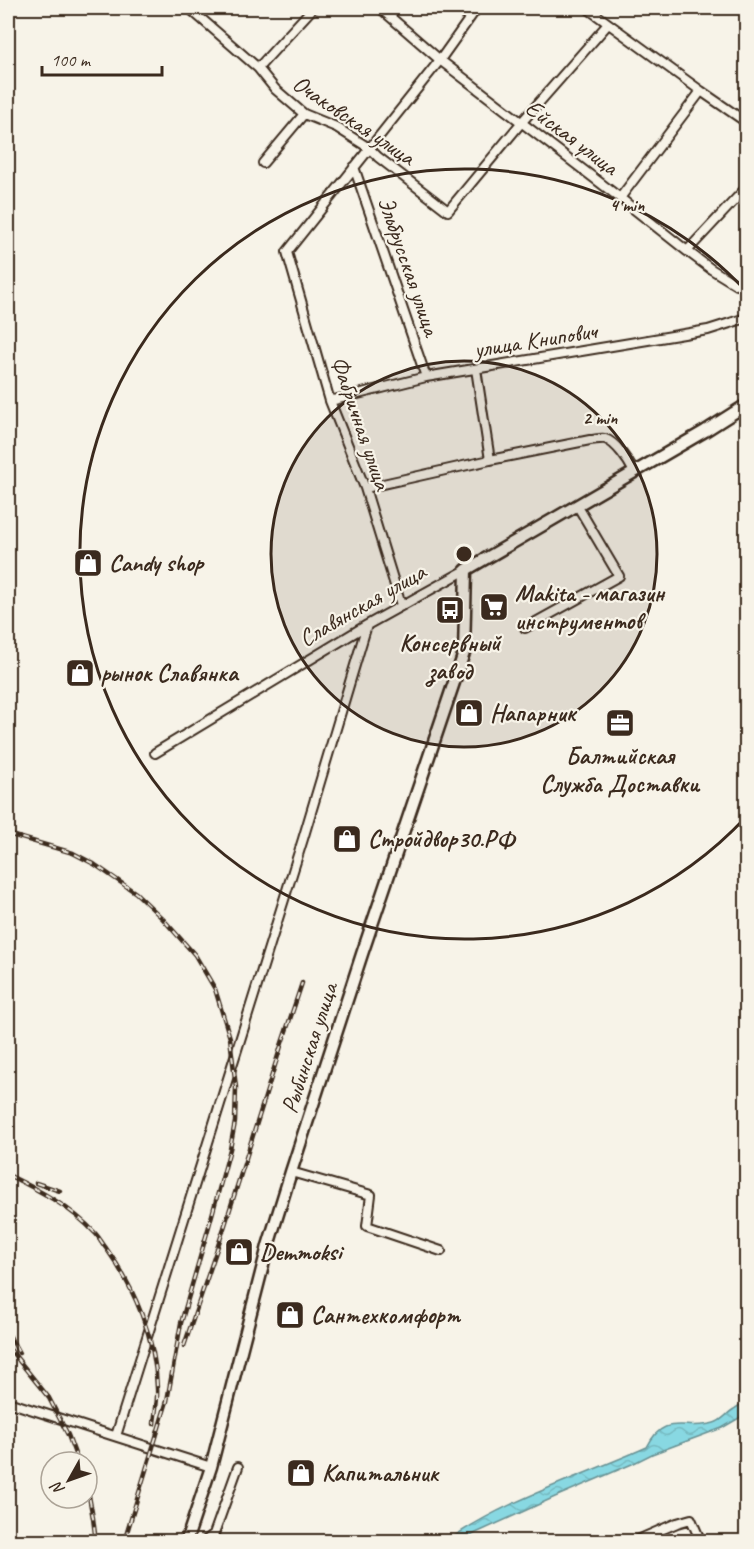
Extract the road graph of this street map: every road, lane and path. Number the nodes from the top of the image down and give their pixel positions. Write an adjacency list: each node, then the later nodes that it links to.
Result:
1 (189, 8): 8 (street, Очаковская улица)
2 (313, 8): 8 (street)
3 (380, 8): 7 (street, Ейская улица)
4 (477, 8): 7 (street)
5 (588, 8): 6 (street)
6 (608, 24): 9 (street); 12 (street)
7 (440, 60): 12 (street, Ейская улица); 13 (street)
8 (258, 68): 10 (street, Очаковская улица)
9 (701, 91): 11 (street); 17 (street)
10 (304, 114): 13 (street, Очаковская улица); 14 (street)
11 (747, 122)
12 (521, 123): 13 (street, Очаковская улица); 17 (street, Ейская улица)
13 (369, 148): 15 (street)
14 (263, 163)
15 (354, 167): 22 (street, Эльбрусская улица); 23 (street, Фабричная улица)
16 (747, 188): 18 (street)
17 (620, 198): 18 (street, Ейская улица)
18 (687, 251): 19 (street, Ейская улица)
19 (747, 287)
20 (747, 318): 21 (street, улица Книпович)
21 (476, 369): 22 (street, улица Книпович); 25 (street)
22 (426, 377): 23 (street, улица Книпович)
23 (330, 401): 27 (street, Фабричная улица)
24 (747, 405): 26 (main road, Славянская улица)
25 (490, 460): 26 (street); 27 (street)
26 (634, 472): 28 (main road, Славянская улица)
27 (365, 488): 30 (street, Фабричная улица)
28 (577, 505): 29 (main road, Славянская улица); 32 (street)
29 (466, 570): 30 (street, Славянская улица); 34 (main road, Рыбинская улица)
30 (401, 605): 31 (street, Славянская улица)
31 (367, 625): 33 (street, Славянская улица); 37 (street)
32 (525, 628)
33 (155, 753)
34 (291, 1172): 35 (street); 38 (main road, Рыбинская улица)
35 (441, 1251)
36 (8, 1402): 37 (street)
37 (116, 1436): 38 (street)
38 (211, 1467): 40 (main road, Рыбинская улица)
39 (238, 1467): 41 (street)
40 (186, 1542)
41 (204, 1542)
42 (633, 1542): 43 (street)
43 (701, 1542)

